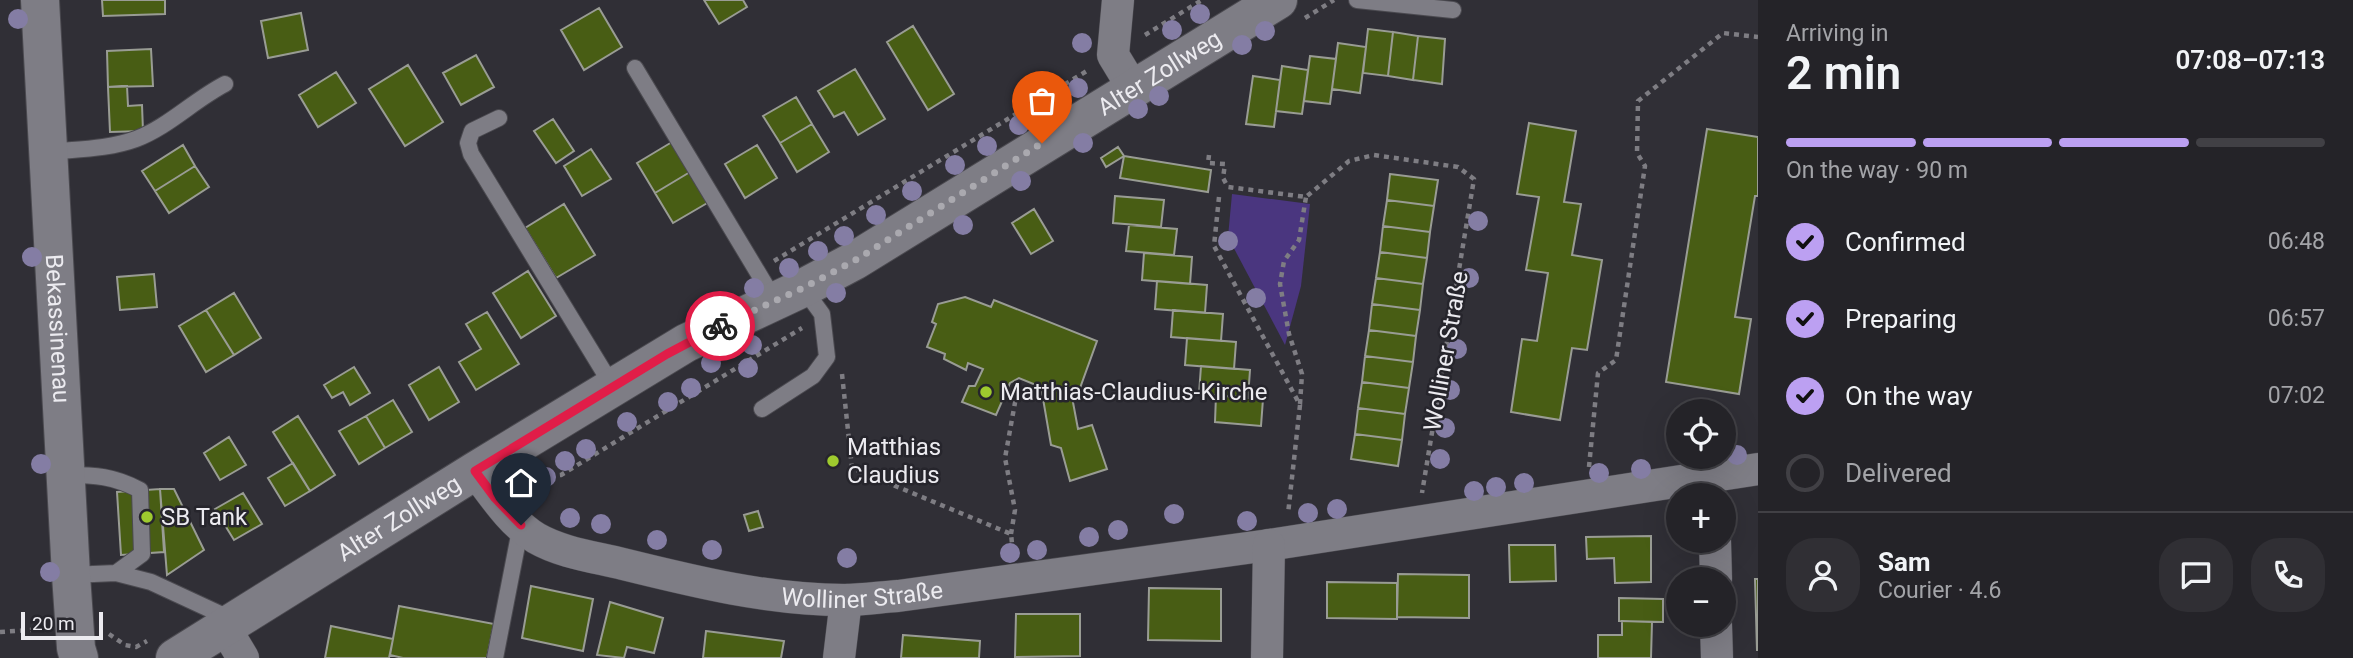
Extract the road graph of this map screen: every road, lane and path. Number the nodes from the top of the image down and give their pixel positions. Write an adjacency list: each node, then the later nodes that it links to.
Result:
1 (40, 0): 11 (street, Bekassinenau)
2 (1118, 0): 9 (street)
3 (1278, 0): 9 (street, Alter Zollweg)
4 (1357, 0): 5 (lane)
5 (1452, 10)
6 (1758, 37): 27 (path)
7 (635, 68): 15 (lane)
8 (225, 84): 11 (lane)
9 (1133, 88): 15 (street, Alter Zollweg)
10 (499, 118): 18 (lane)
11 (48, 152): 23 (street, Bekassinenau)
12 (1209, 155): 14 (path)
13 (1219, 197): 19 (path)
14 (1306, 197): 19 (path); 28 (path, Wolliner Straße)
15 (800, 301): 16 (lane); 18 (street, Alter Zollweg); 24 (path)
16 (827, 358): 20 (lane); 30 (path)
17 (1018, 386): 30 (path)
18 (613, 387): 22 (street, Alter Zollweg)
19 (1300, 405): 31 (path)
20 (762, 409)
21 (1758, 469): 25 (street, Wolliner Straße)
22 (475, 471): 29 (street, Wolliner Straße); 39 (street, Alter Zollweg)
23 (66, 475): 32 (lane); 33 (street, Bekassinenau)
24 (526, 478)
25 (1720, 483)
26 (1666, 489): 27 (street, Wolliner Straße)
27 (1586, 495): 28 (street, Wolliner Straße)
28 (1417, 522): 31 (street, Wolliner Straße)
29 (521, 525): 35 (street, Wolliner Straße); 44 (lane)
30 (1011, 534): 34 (path)
31 (1277, 544): 34 (street, Wolliner Straße); 46 (street)
32 (116, 573): 33 (lane); 39 (lane)
33 (71, 575): 42 (street, Bekassinenau)
34 (1015, 580): 35 (street, Wolliner Straße)
35 (846, 600): 45 (street)
36 (101, 626): 41 (path)
37 (44, 629): 38 (path)
38 (0, 632)
39 (235, 636): 43 (street, Alter Zollweg)
40 (1716, 637): 47 (street)
41 (136, 647)
42 (79, 658)
43 (175, 658)
44 (495, 658)
45 (839, 658)
46 (1267, 658)
47 (1717, 658)

